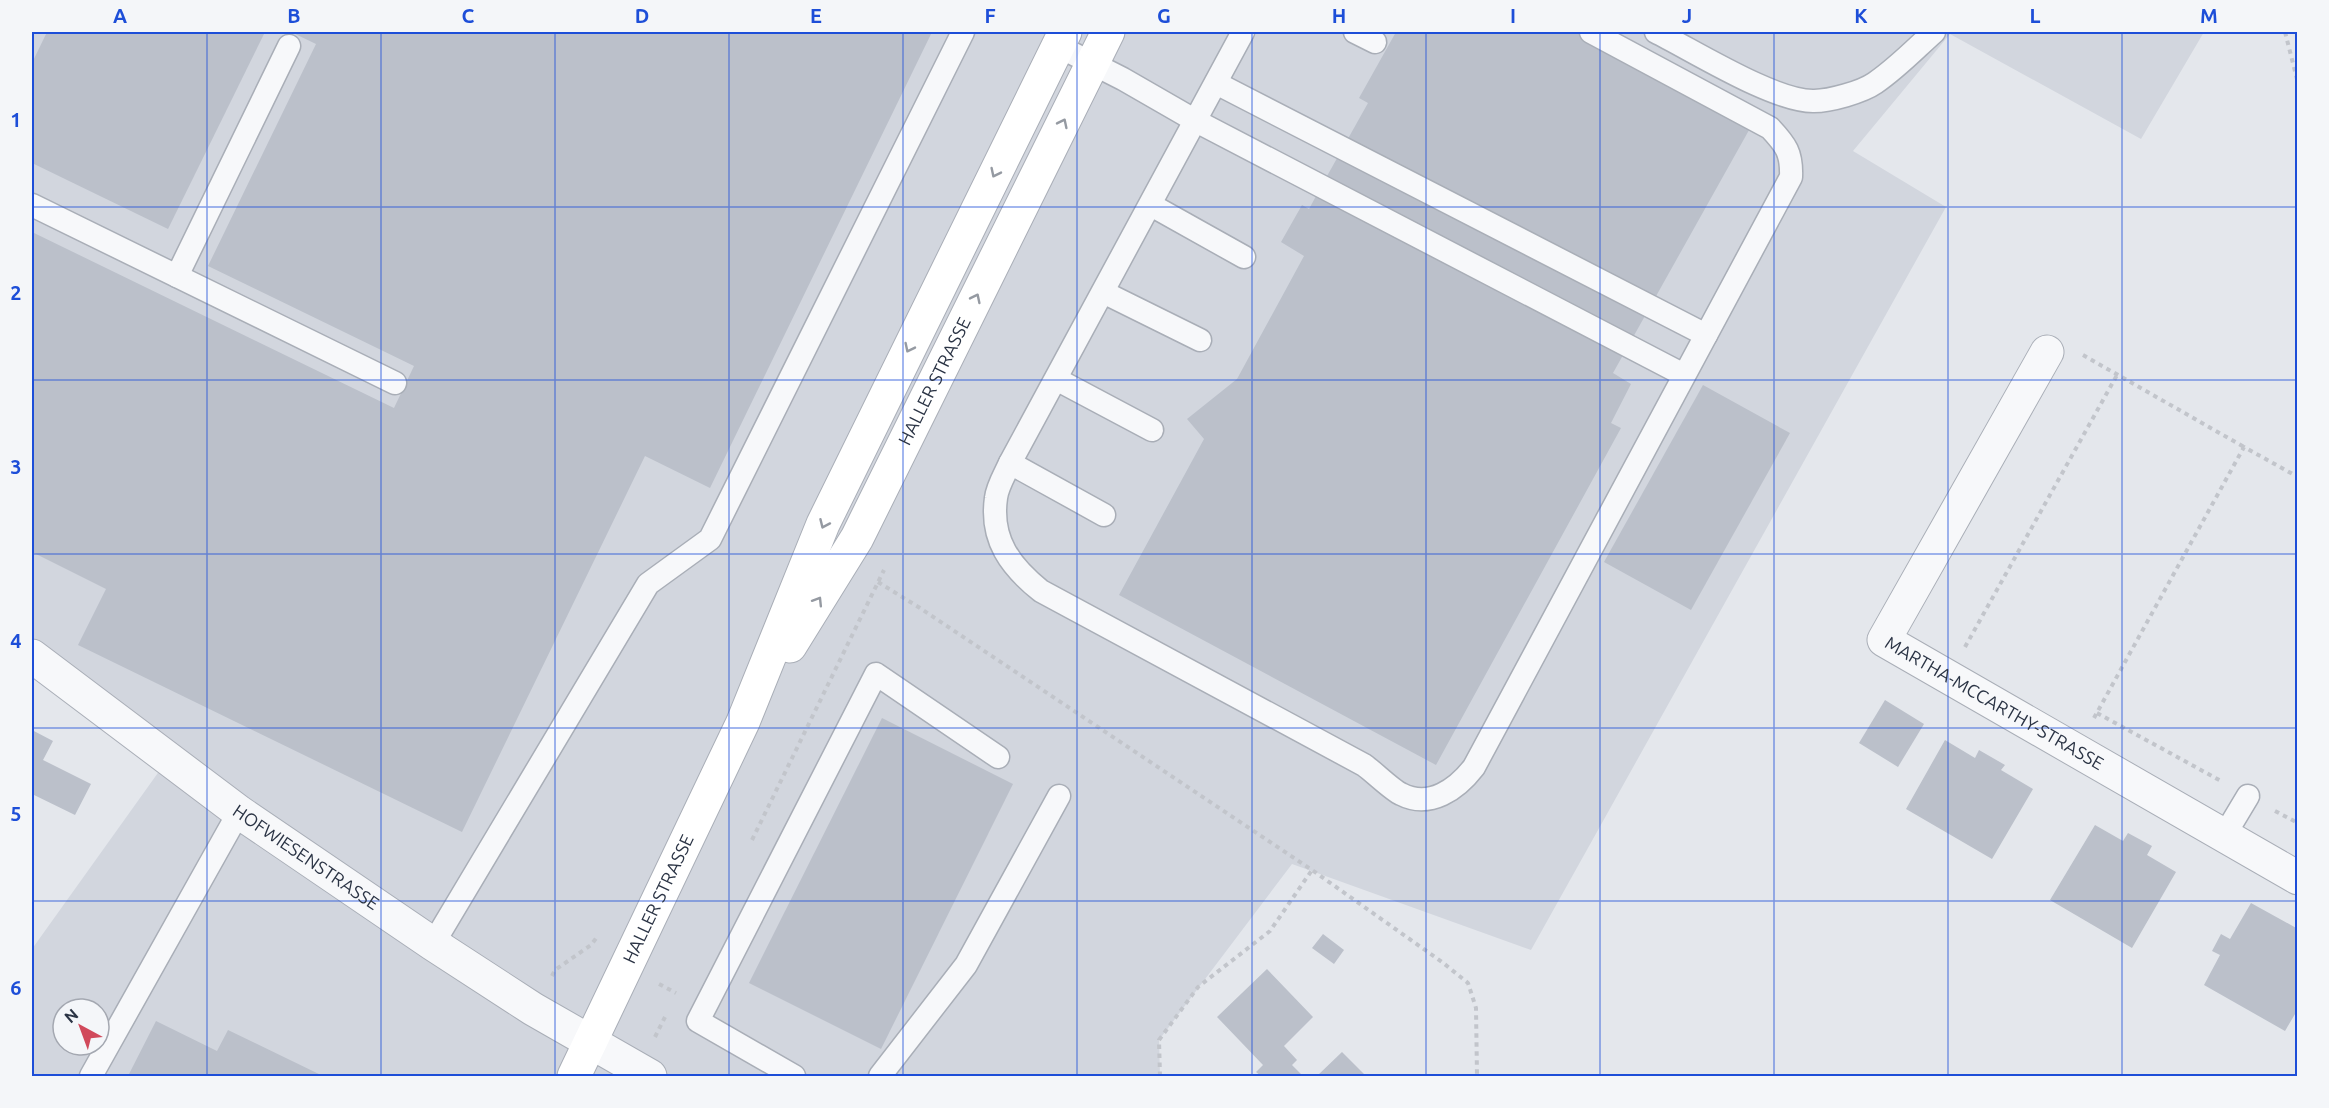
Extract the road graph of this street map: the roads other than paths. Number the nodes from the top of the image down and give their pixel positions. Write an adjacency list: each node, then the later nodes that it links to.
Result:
1 (963, 32): 34 (lane)
2 (1108, 32): 9 (main road, HALLER STRASSE)
3 (1243, 32): 10 (lane)
4 (1592, 32): 17 (lane)
5 (1656, 32): 6 (lane)
6 (1934, 32)
7 (1062, 39): 9 (lane); 27 (main road, HALLER STRASSE, one-way to 27)
8 (289, 46): 15 (lane)
9 (1093, 63): 11 (lane); 27 (main road, HALLER STRASSE, one-way to 9)
10 (1216, 83): 11 (lane); 17 (lane)
11 (1196, 121): 12 (lane); 20 (lane)
12 (1150, 204): 14 (lane); 16 (lane)
13 (32, 205): 15 (lane)
14 (1244, 257)
15 (177, 276): 22 (lane)
16 (1103, 292): 18 (lane); 21 (lane)
17 (1706, 335): 20 (lane)
18 (1200, 340)
19 (2047, 352): 32 (street, MARTHA-MCCARTHY-STRASSE)
20 (1684, 375): 24 (lane)
21 (1056, 379): 23 (lane); 24 (lane)
22 (395, 382)
23 (1152, 430)
24 (1010, 463): 25 (lane)
25 (1104, 515)
26 (32, 656): 31 (street, HOFWIESENSTRASSE)
27 (743, 722): 35 (main road, HALLER STRASSE)
28 (998, 757): 39 (lane)
29 (1059, 796): 40 (lane)
30 (2248, 796): 32 (lane)
31 (239, 812): 34 (street, HOFWIESENSTRASSE); 37 (lane)
32 (2224, 836): 33 (street, MARTHA-MCCARTHY-STRASSE)
33 (2298, 878)
34 (433, 944): 35 (street, HOFWIESENSTRASSE)
35 (591, 1043): 36 (street, HOFWIESENSTRASSE); 38 (main road, HALLER STRASSE)
36 (645, 1074)
37 (92, 1077)
38 (574, 1077)
39 (794, 1077)
40 (880, 1077)

